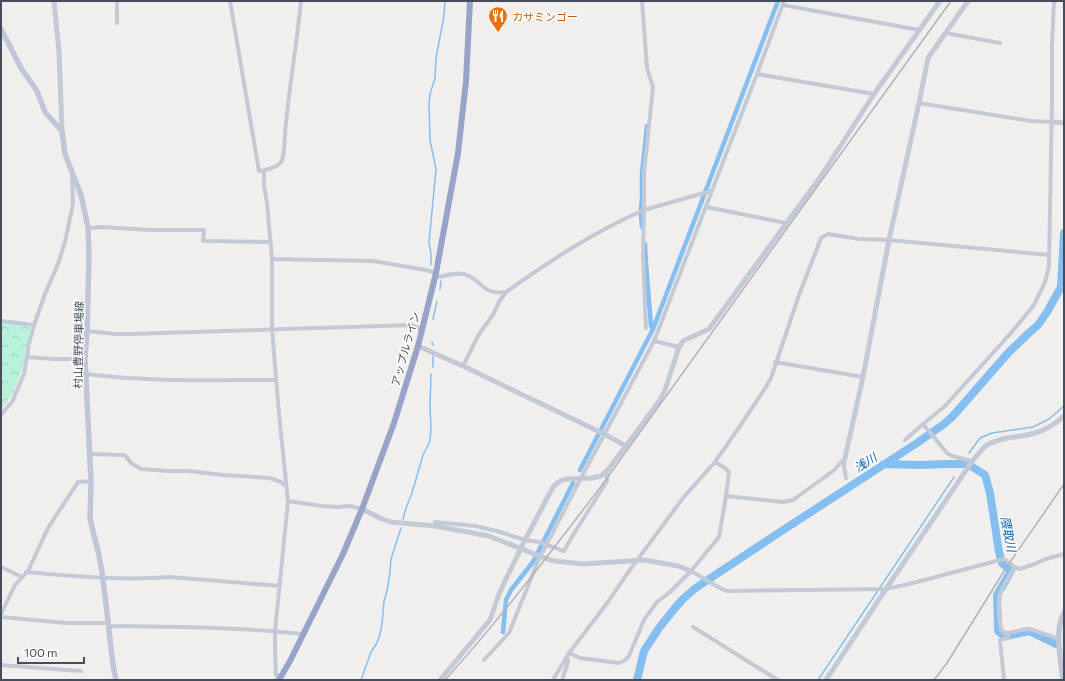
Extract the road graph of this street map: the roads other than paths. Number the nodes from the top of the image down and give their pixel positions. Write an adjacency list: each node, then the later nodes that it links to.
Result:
1 (54, 1): 21 (street)
2 (117, 1): 11 (street)
3 (230, 1): 23 (street)
4 (301, 1): 23 (street)
5 (470, 1): 33 (highway, アップルライン)
6 (642, 1): 26 (street)
7 (940, 1): 13 (street)
8 (968, 1): 14 (street)
9 (1054, 1): 19 (street)
10 (783, 3): 13 (street); 16 (street)
11 (117, 23)
12 (1, 29): 21 (main road)
13 (919, 30): 17 (street)
14 (945, 33): 15 (street); 18 (street)
15 (1000, 43)
16 (757, 74): 17 (street); 24 (street)
17 (874, 94): 27 (street)
18 (919, 103): 19 (street); 29 (street)
19 (1052, 122): 20 (street); 31 (street)
20 (1064, 123)
21 (62, 131): 22 (main road, 村山豊野停車場線)
22 (72, 171): 28 (main road, 村山豊野停車場線); 36 (street)
23 (264, 171): 30 (street)
24 (710, 192): 25 (street); 26 (street)
25 (706, 207): 27 (street); 41 (street)
26 (644, 210): 34 (street); 37 (street)
27 (786, 223): 43 (street)
28 (88, 228): 30 (street); 40 (main road, 村山豊野停車場線)
29 (889, 240): 31 (street); 46 (street); 49 (street)
30 (270, 242): 32 (street)
31 (1049, 255): 53 (street)
32 (272, 259): 33 (street); 38 (street)
33 (436, 276): 34 (street); 39 (highway, アップルライン)
34 (506, 292): 47 (street)
35 (1, 321): 36 (street)
36 (34, 325): 44 (street)
37 (646, 328)
38 (272, 330): 39 (street); 40 (street); 50 (street)
39 (422, 330): 42 (highway, アップルライン)
40 (87, 331): 45 (main road, 村山豊野停車場線)
41 (654, 341): 43 (street); 54 (street)
42 (418, 346): 47 (street); 68 (highway, アップルライン)
43 (679, 347): 56 (street)
44 (27, 357): 45 (street); 51 (street)
45 (85, 359): 48 (main road, 村山豊野停車場線)
46 (776, 362): 49 (street); 59 (street)
47 (463, 366): 54 (street)
48 (86, 374): 50 (street); 57 (main road, 村山豊野停車場線)
49 (863, 377): 58 (street)
50 (276, 380): 65 (street)
51 (1, 415)
52 (1064, 416): 60 (street)
53 (923, 425): 55 (street); 60 (street)
54 (603, 434): 56 (street); 62 (street)
55 (905, 440)
56 (626, 446): 61 (street)
57 (90, 454): 64 (main road, 村山豊野停車場線); 65 (street)
58 (845, 458): 63 (street); 66 (street)
59 (715, 462): 66 (street); 90 (street)
60 (971, 462): 80 (street)
61 (607, 471): 62 (street); 71 (street)
62 (581, 478): 70 (street); 71 (street)
63 (846, 478)
64 (91, 481): 76 (street); 78 (main road, 村山豊野停車場線)
65 (287, 487): 67 (street)
66 (726, 496): 75 (street)
67 (288, 501): 68 (street); 79 (street)
68 (362, 509): 69 (street); 87 (highway, アップルライン)
69 (435, 526): 70 (street); 75 (street)
70 (524, 540): 71 (street); 97 (street)
71 (546, 545): 92 (street)
72 (1064, 554): 74 (street)
73 (1, 567): 77 (street)
74 (1015, 567): 80 (street); 88 (street)
75 (691, 571): 80 (street); 90 (street)
76 (26, 572): 77 (street); 78 (street)
77 (22, 577): 82 (street)
78 (103, 578): 79 (street); 83 (main road, 村山豊野停車場線)
79 (280, 586): 85 (street)
80 (886, 589): 101 (street)
81 (1064, 613): 86 (main road)
82 (1, 616): 83 (street)
83 (108, 625): 85 (street); 95 (main road, 村山豊野停車場線)
84 (693, 627): 100 (street)
85 (274, 631): 87 (street); 96 (street)
86 (1062, 632): 89 (main road)
87 (303, 634): 96 (highway, アップルライン)
88 (1009, 635): 89 (street); 102 (street)
89 (1059, 639): 103 (main road)
90 (569, 653): 91 (street)
91 (566, 657): 98 (street); 99 (street)
92 (484, 660)
93 (1, 665): 94 (street)
94 (81, 671)
95 (116, 680)
96 (279, 680)
97 (440, 680)
98 (553, 680)
99 (562, 680)
100 (778, 680)
101 (826, 680)
102 (1004, 680)
103 (1063, 680)

